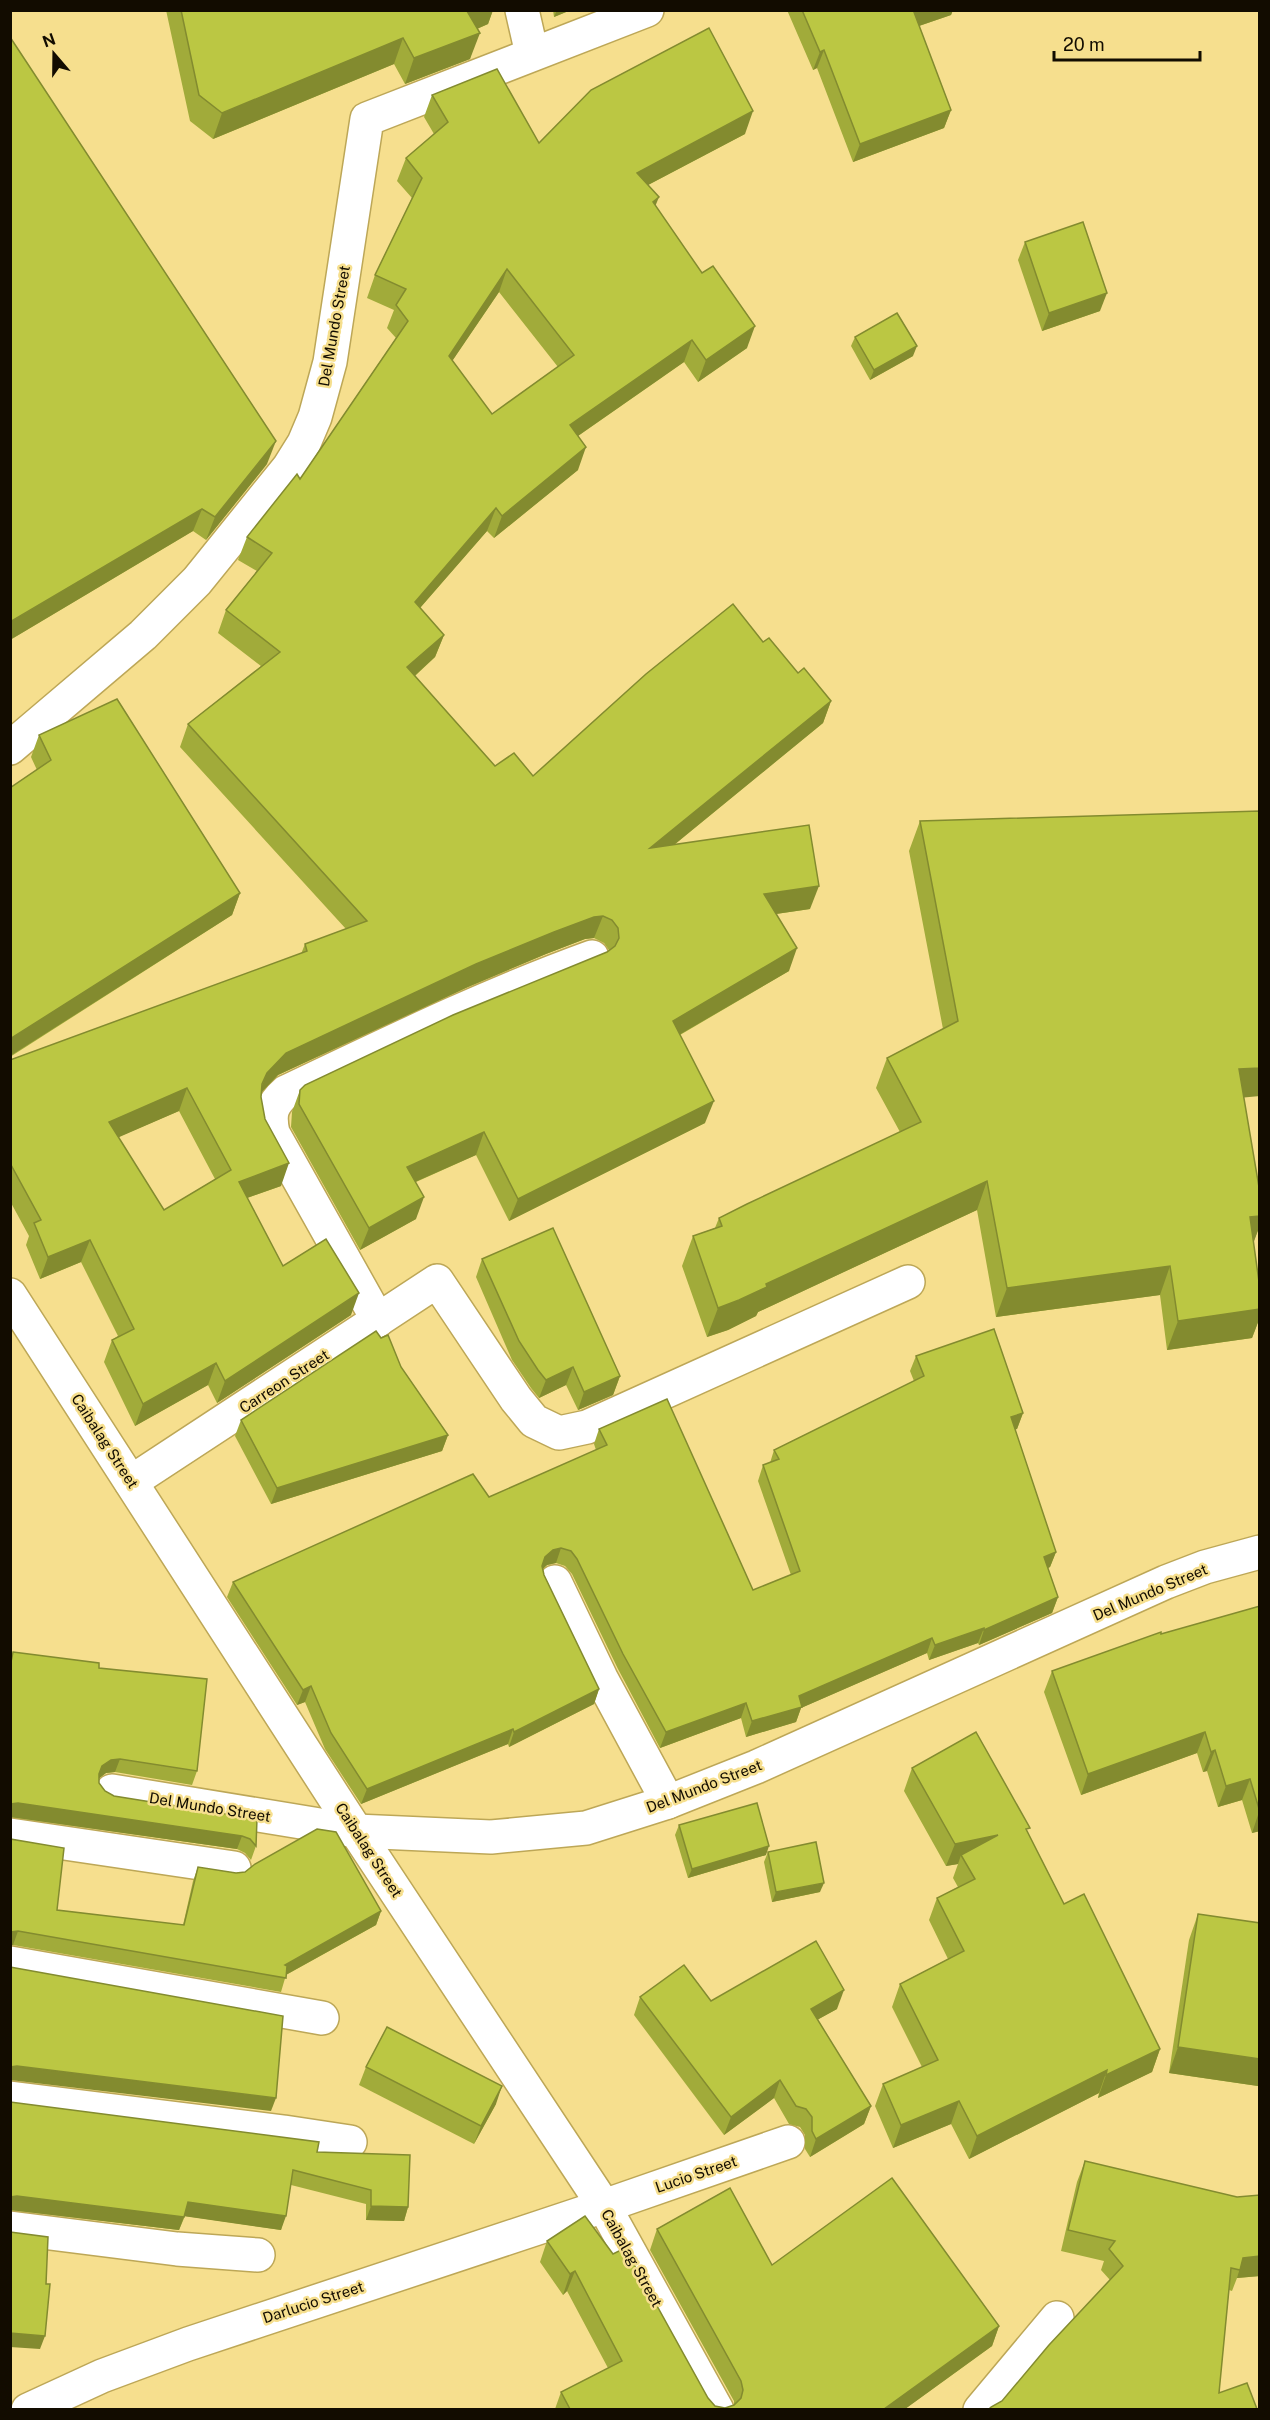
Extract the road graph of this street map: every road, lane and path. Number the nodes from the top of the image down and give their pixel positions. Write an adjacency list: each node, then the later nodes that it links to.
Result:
1 (522, 10): 3 (street)
2 (647, 10): 3 (street, Del Mundo Street)
3 (532, 54): 4 (street, Del Mundo Street)
4 (10, 748)
5 (592, 957): 8 (street)
6 (908, 1282): 8 (street, Carreon Street)
7 (10, 1295): 9 (street, Caibalag Street)
8 (378, 1320): 9 (street, Carreon Street)
9 (131, 1482): 14 (street, Caibalag Street)
10 (1260, 1552): 13 (street, Del Mundo Street)
11 (555, 1582): 13 (street)
12 (112, 1791): 14 (street, Del Mundo Street)
13 (668, 1802): 14 (street, Del Mundo Street)
14 (356, 1831): 22 (street, Caibalag Street)
15 (10, 1835): 16 (street)
16 (234, 1868)
17 (10, 1963): 18 (street)
18 (322, 2019)
19 (10, 2098): 20 (street)
20 (350, 2142)
21 (788, 2142): 22 (street, Lucio Street)
22 (604, 2206): 26 (street, Darlucio Street); 27 (street, Caibalag Street)
23 (10, 2228): 24 (street)
24 (258, 2255)
25 (1056, 2318): 28 (street)
26 (28, 2409)
27 (717, 2409)
28 (980, 2409)

